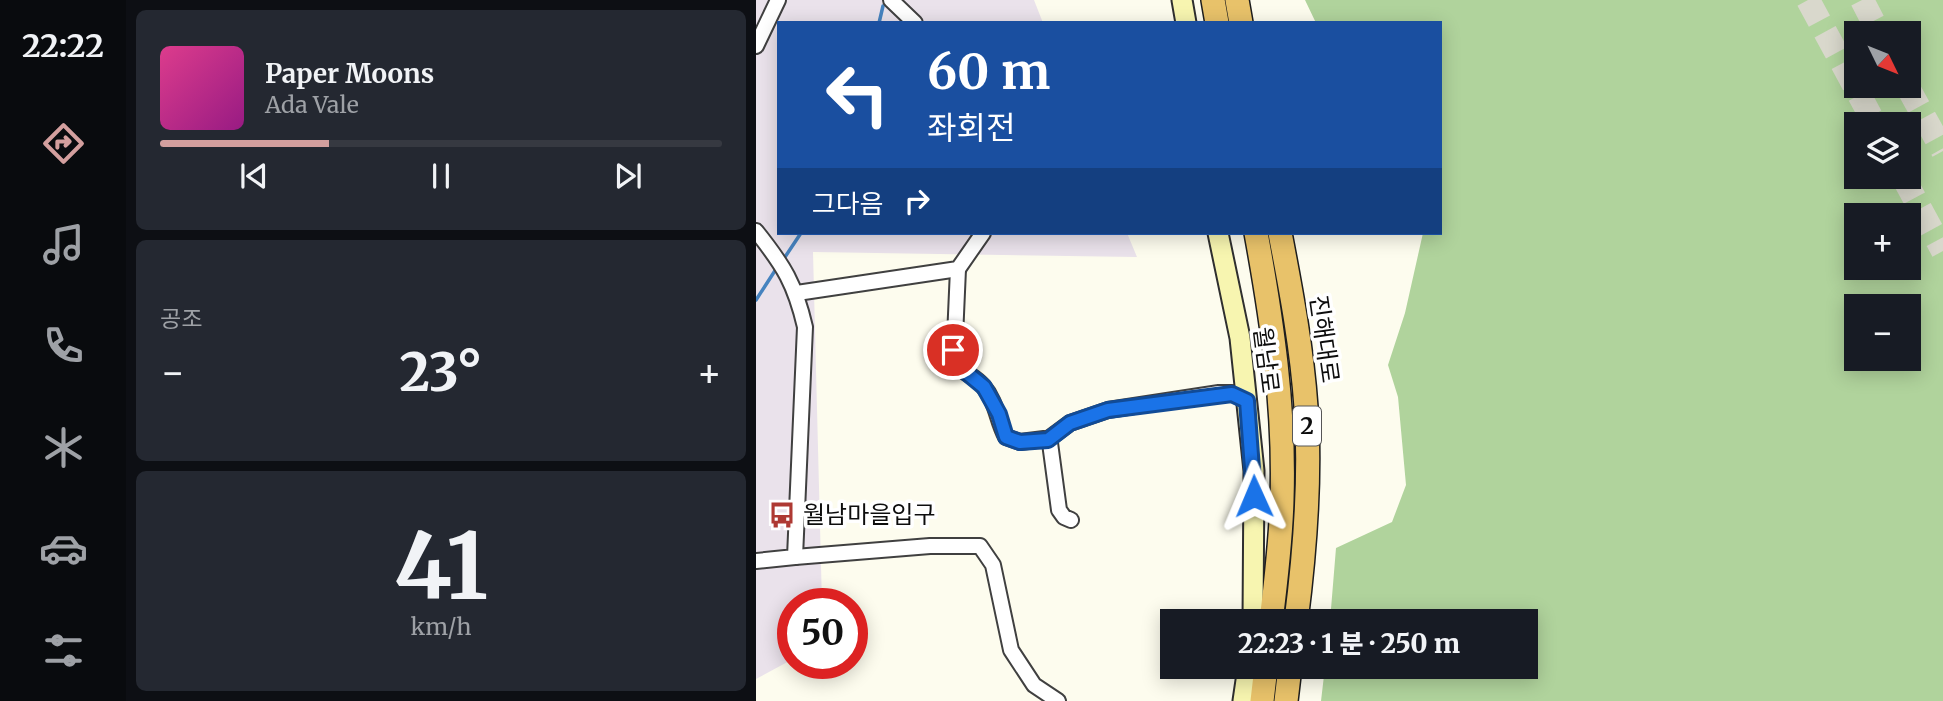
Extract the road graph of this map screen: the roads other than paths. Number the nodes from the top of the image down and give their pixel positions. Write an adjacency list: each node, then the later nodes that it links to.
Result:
1 (778, 0): 11 (street)
2 (891, 0): 7 (street)
3 (913, 0): 7 (street)
4 (1182, 0): 8 (main road)
5 (1213, 0): 9 (highway)
6 (1237, 0): 10 (highway)
7 (912, 19)
8 (1186, 21)
9 (1217, 21)
10 (1241, 21)
11 (756, 46)
12 (756, 231): 18 (street)
13 (982, 235): 17 (street)
14 (1218, 235): 19 (main road, 월남로)
15 (1256, 235): 25 (highway, 진해대로 / 2)
16 (1280, 235): 26 (highway, 진해대로 / 2)
17 (958, 269): 18 (street); 20 (street)
18 (797, 293): 22 (street)
19 (1247, 401): 20 (street); 24 (main road, 월남로)
20 (1048, 440): 21 (street)
21 (1071, 520)
22 (796, 557): 23 (street); 30 (street)
23 (756, 561)
24 (1253, 609)
25 (1273, 609)
26 (1297, 609)
27 (1246, 679): 31 (main road)
28 (1265, 679): 32 (highway)
29 (1289, 679): 33 (highway)
30 (1058, 701)
31 (1243, 701)
32 (1262, 701)
33 (1286, 701)

